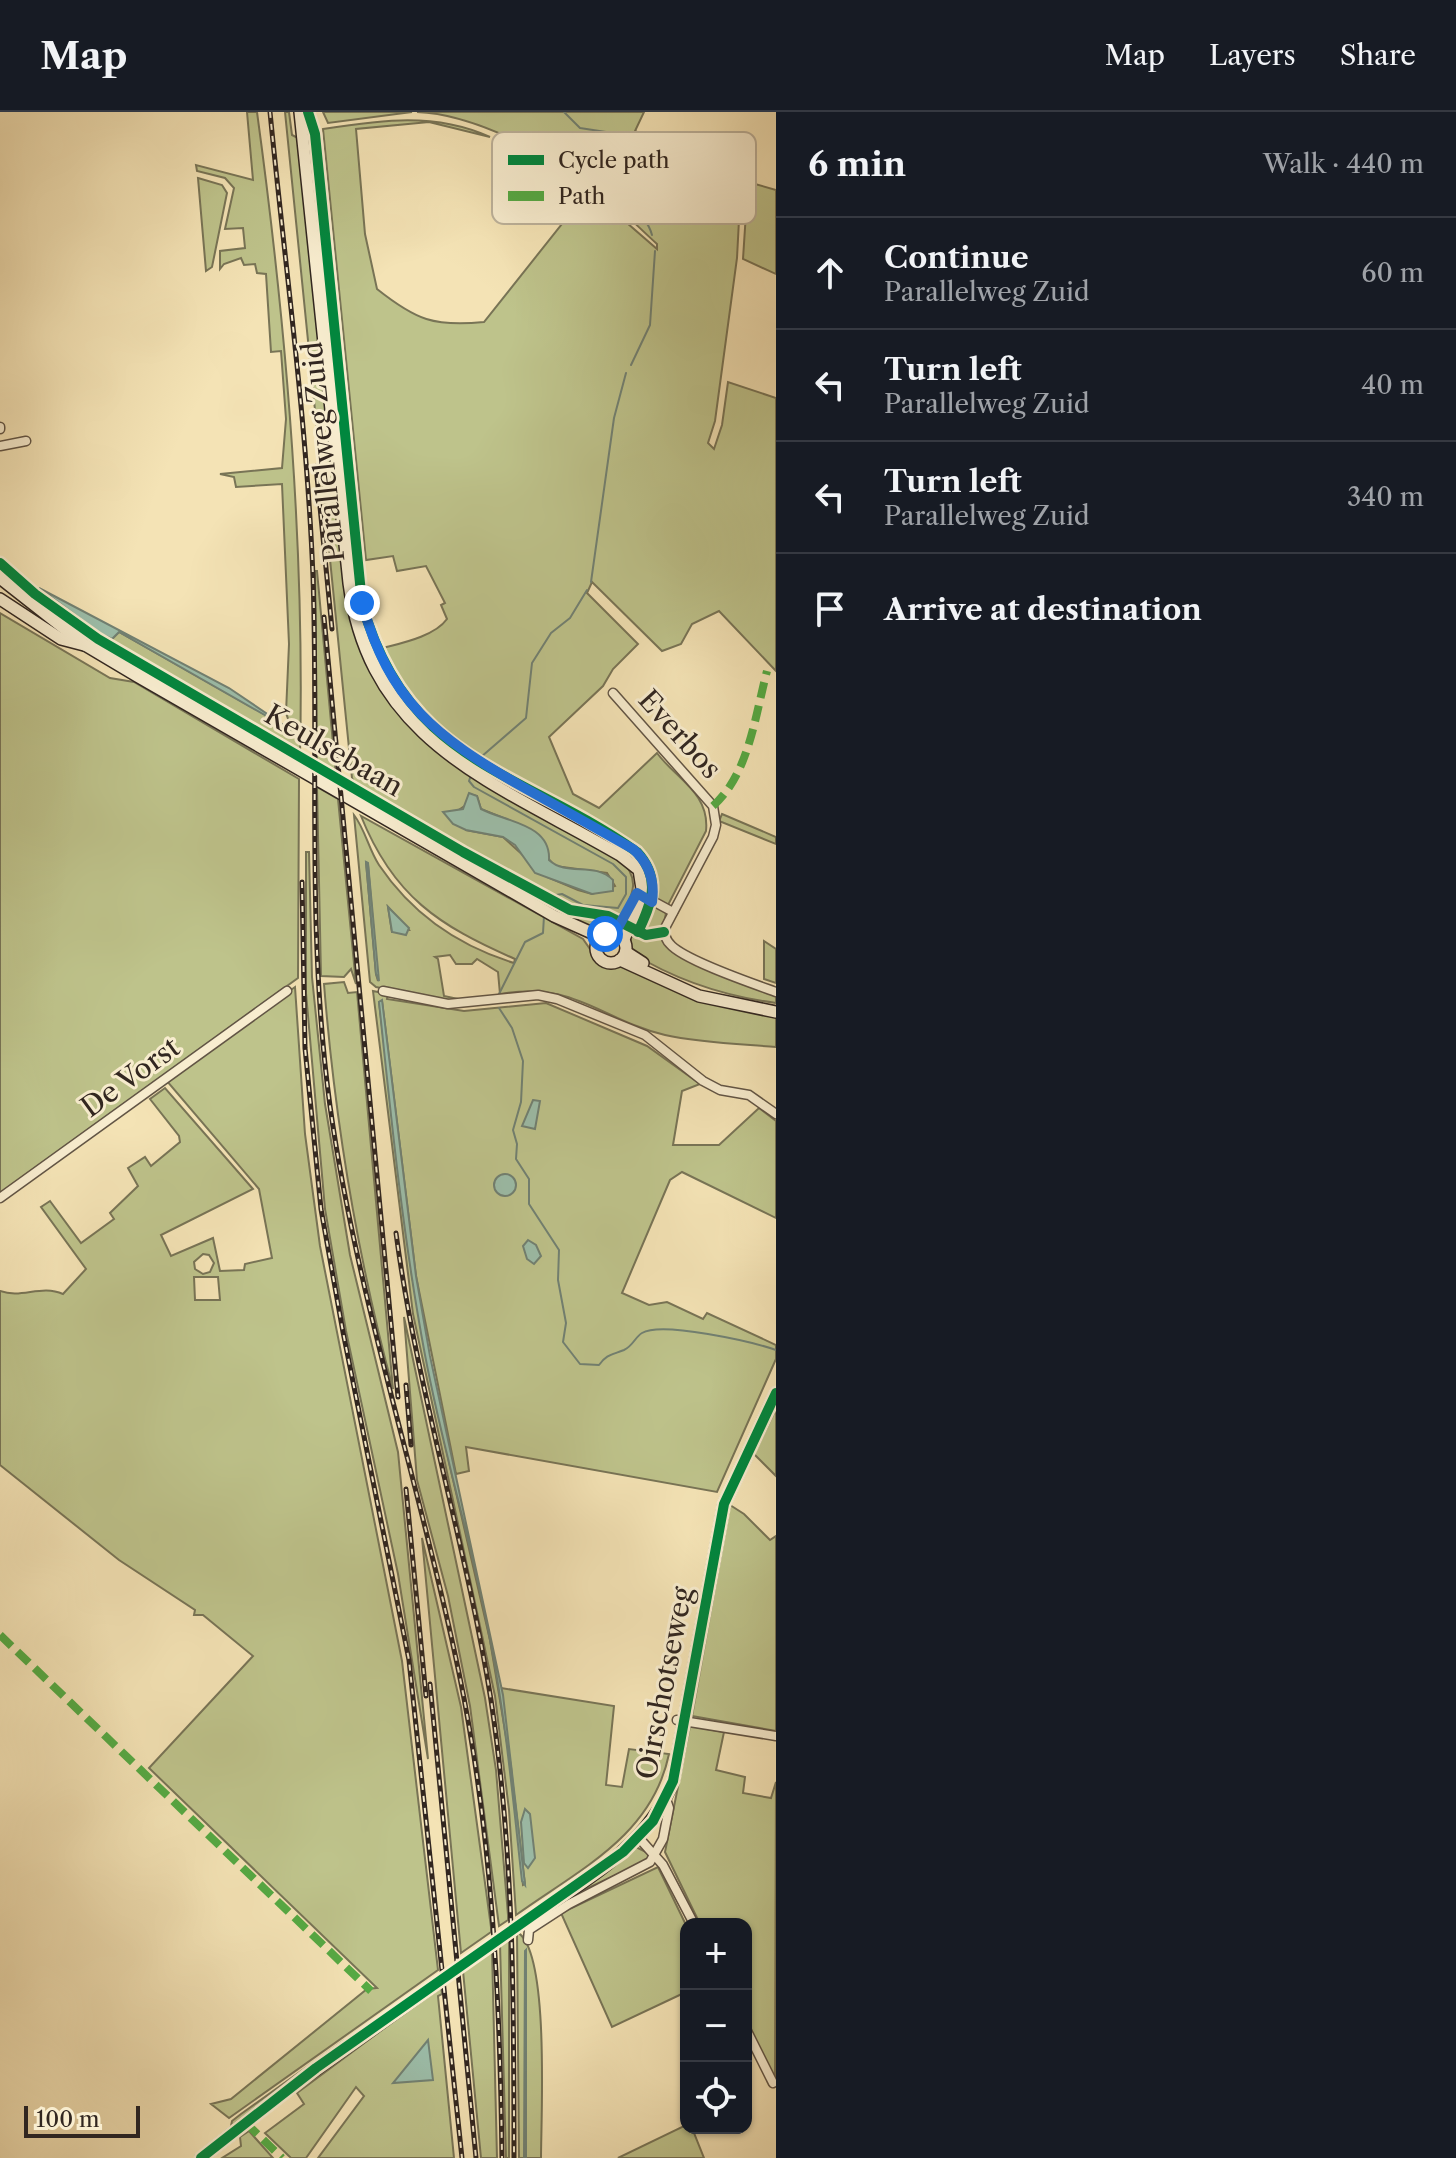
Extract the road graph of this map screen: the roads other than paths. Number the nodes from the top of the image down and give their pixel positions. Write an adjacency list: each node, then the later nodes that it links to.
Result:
1 (300, 112): 8 (street, Parallelweg Zuid)
2 (26, 441): 3 (street)
3 (0, 446)
4 (0, 578): 6 (street, Keulsebaan)
5 (0, 599): 6 (street, Keulsebaan)
6 (85, 645): 11 (street, Keulsebaan)
7 (613, 693): 9 (street, Everbos)
8 (640, 894): 9 (street); 10 (street, Parallelweg Zuid)
9 (673, 912): 15 (street)
10 (619, 936): 11 (street); 12 (street)
11 (598, 940): 12 (street, Keulsebaan)
12 (623, 956): 16 (street); 17 (street)
13 (287, 991): 19 (street, De Vorst)
14 (383, 991): 18 (street)
15 (776, 992)
16 (776, 1005)
17 (776, 1012)
18 (776, 1114)
19 (0, 1198)
20 (776, 1393): 21 (street, Oirschotseweg)
21 (681, 1720): 22 (street); 23 (street, Oirschotseweg)
22 (776, 1736)
23 (666, 1799): 24 (street, Oirschotseweg); 25 (street)
24 (639, 1838): 25 (street); 27 (street, Oirschotseweg)
25 (656, 1855): 26 (street); 28 (street)
26 (691, 1918)
27 (519, 1925)
28 (528, 1940)
29 (437, 1983): 32 (street)
30 (752, 2041): 31 (street)
31 (773, 2083)
32 (201, 2158)

